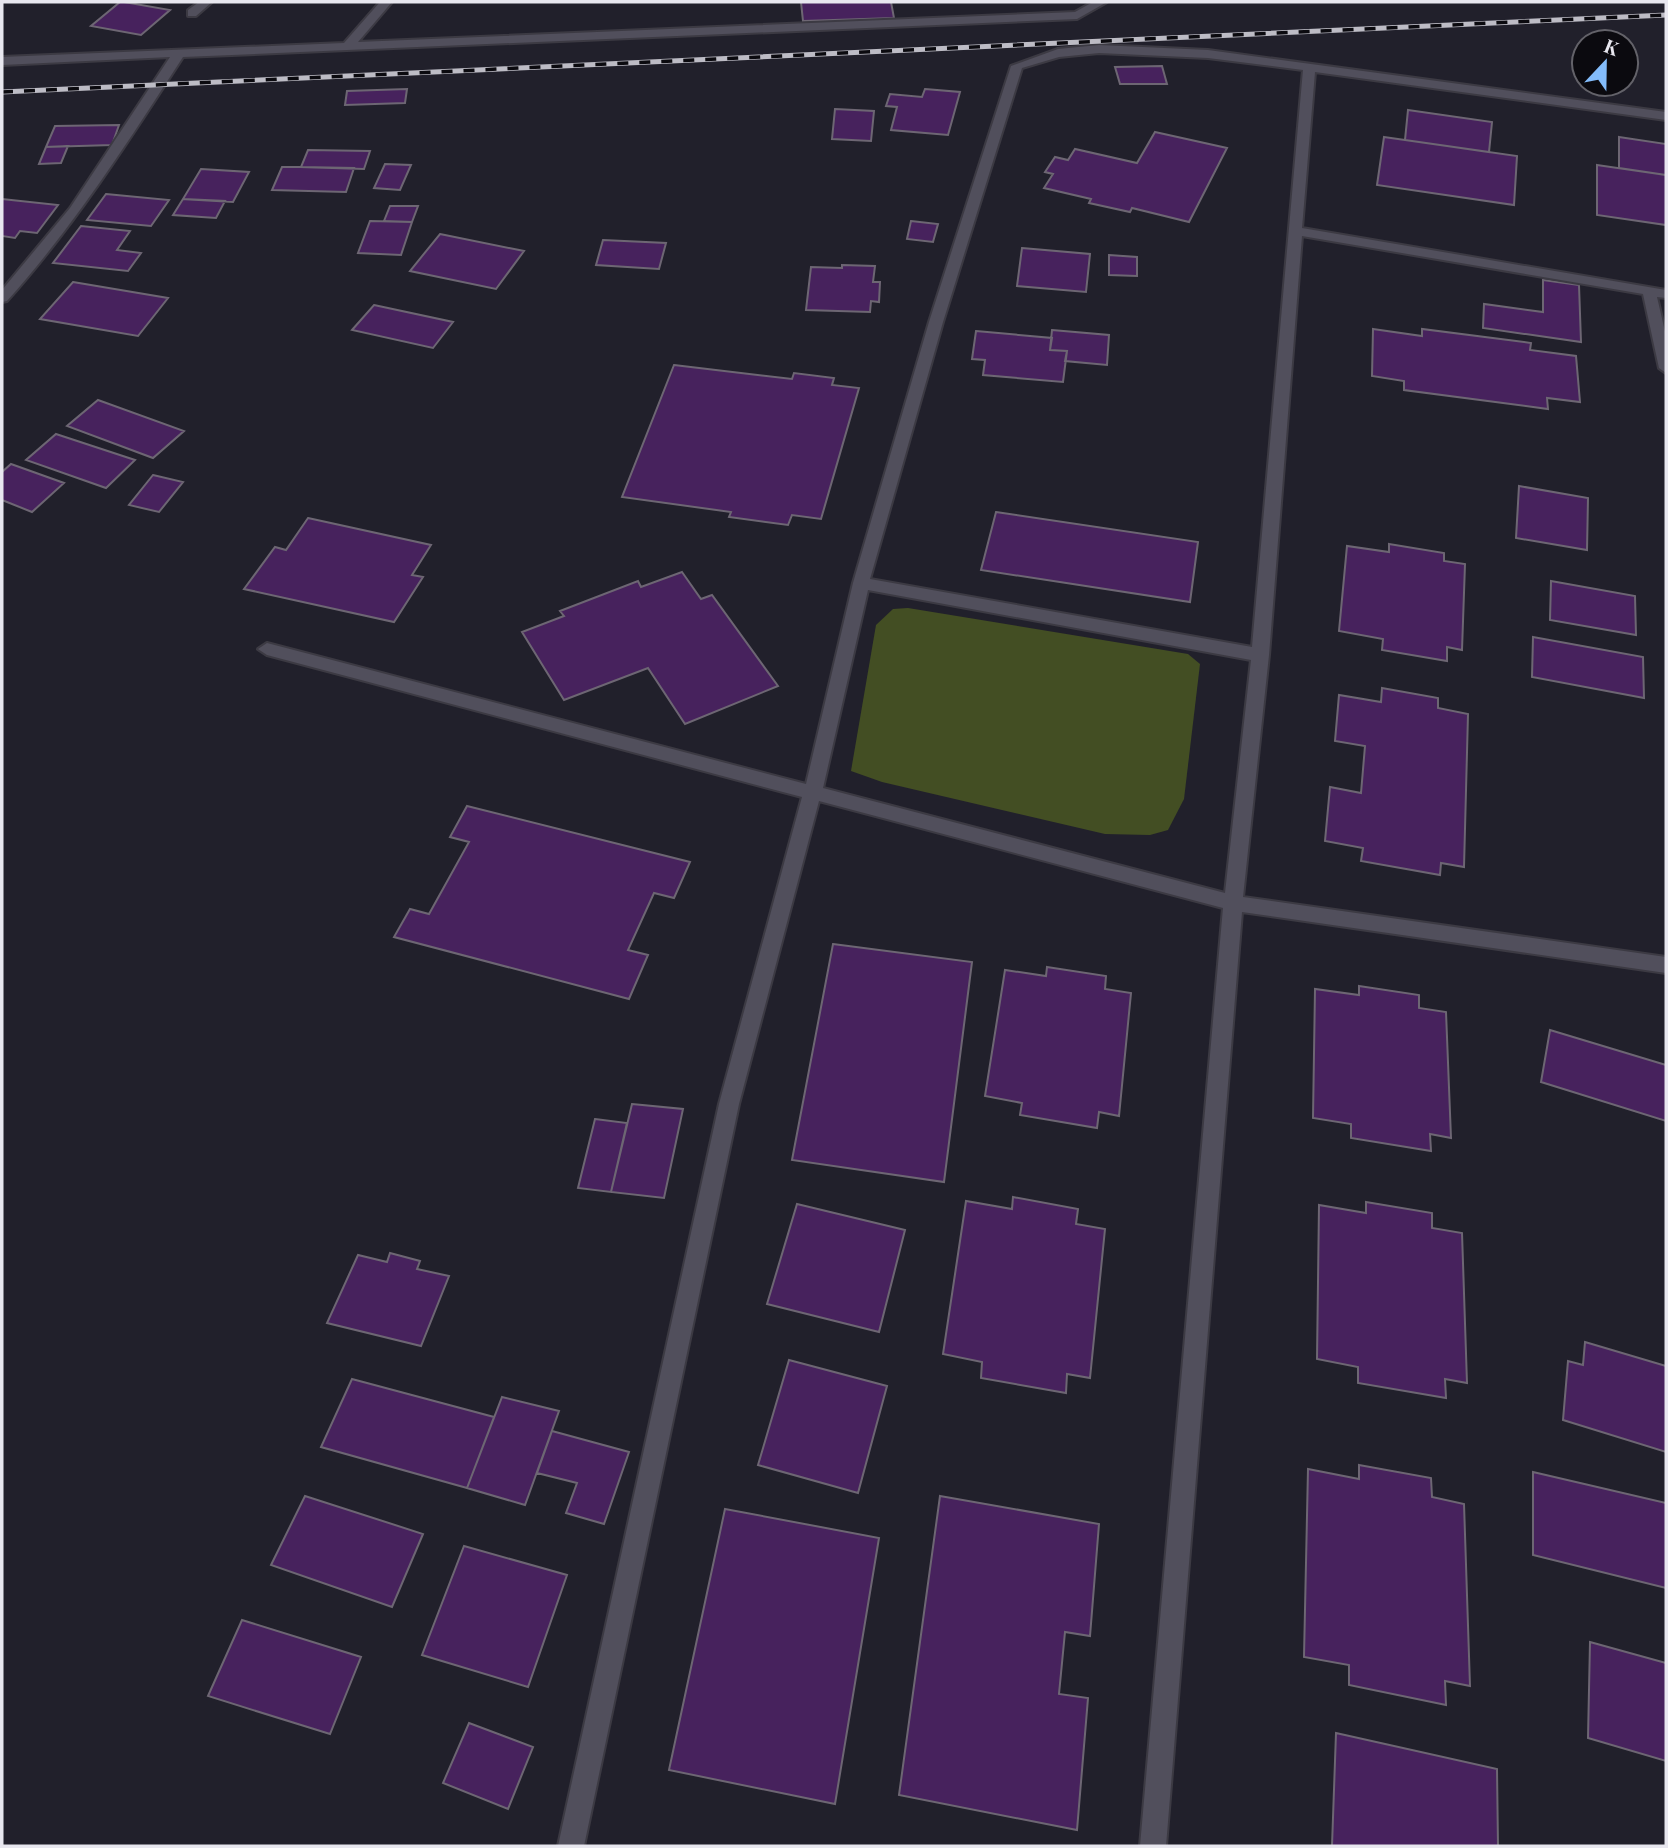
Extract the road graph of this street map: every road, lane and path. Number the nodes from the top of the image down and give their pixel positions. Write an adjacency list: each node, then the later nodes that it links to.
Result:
1 (206, 2): 4 (street)
2 (386, 2): 5 (street)
3 (1101, 2): 5 (street)
4 (192, 13)
5 (348, 46): 6 (street)
6 (180, 53): 7 (street); 13 (street)
7 (2, 61)
8 (1309, 67): 9 (street); 10 (street); 15 (street)
9 (1666, 116)
10 (1294, 230): 11 (street); 17 (street)
11 (1649, 291): 12 (street); 14 (street)
12 (1666, 294)
13 (2, 298)
14 (1666, 368)
15 (861, 583): 17 (street); 18 (street)
16 (267, 649): 18 (street)
17 (1260, 655): 19 (street)
18 (813, 791): 19 (street); 21 (street)
19 (1233, 902): 20 (street); 22 (street)
20 (1666, 965)
21 (571, 1846)
22 (1153, 1846)

